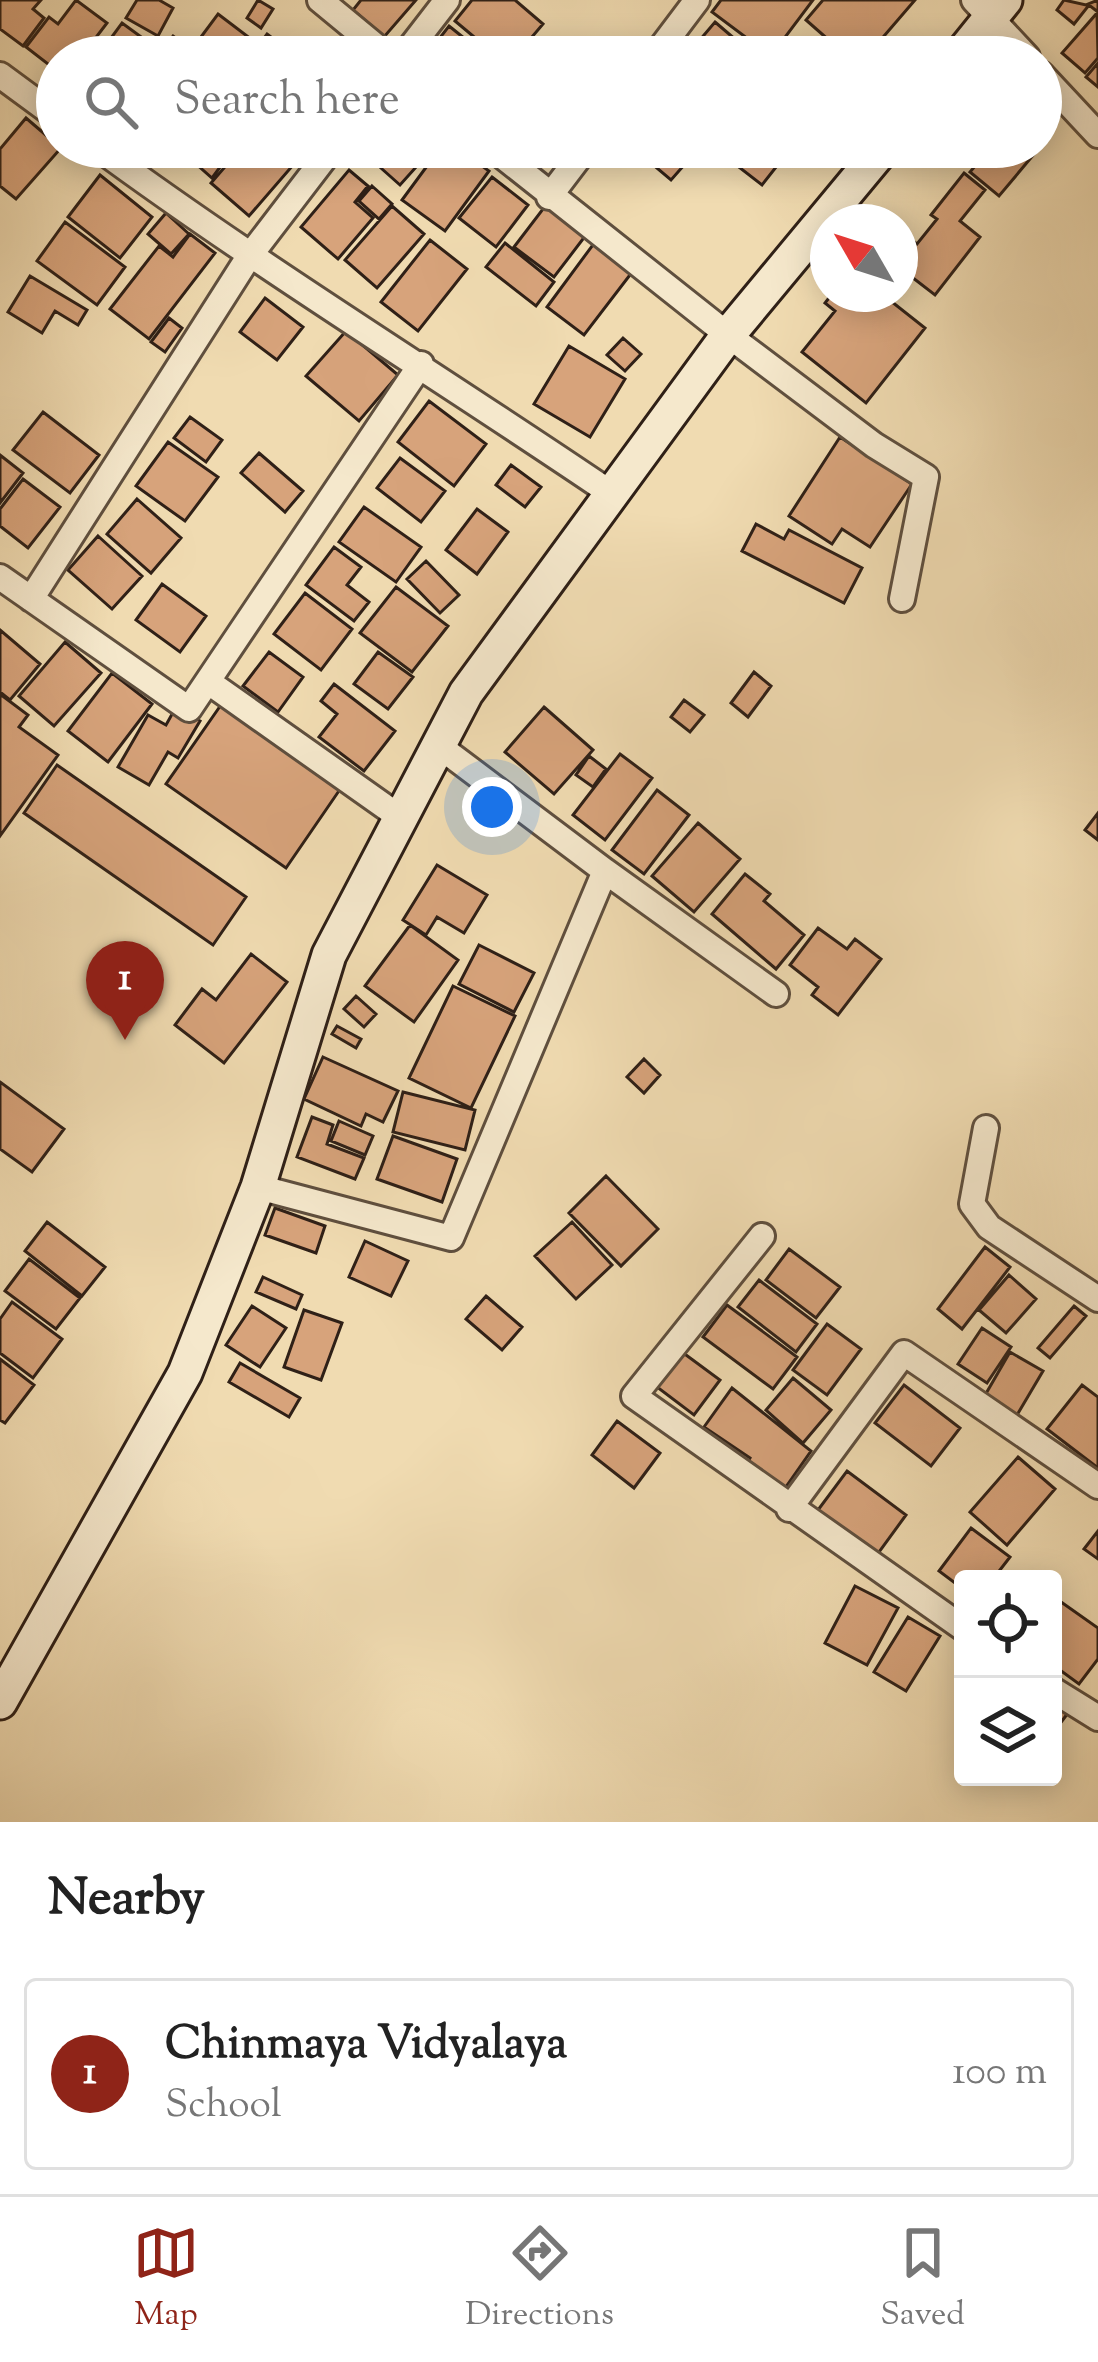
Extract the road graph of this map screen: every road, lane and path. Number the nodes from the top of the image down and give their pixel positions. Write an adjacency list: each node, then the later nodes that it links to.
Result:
1 (320, 0): 5 (street)
2 (447, 0): 6 (street)
3 (697, 0): 7 (street)
4 (991, 5): 8 (main road); 9 (street)
5 (364, 36)
6 (419, 36)
7 (670, 36)
8 (971, 36)
9 (1012, 36)
10 (0, 75): 12 (street)
11 (1062, 96): 13 (street)
12 (36, 102)
13 (1098, 135)
14 (126, 168): 20 (street)
15 (318, 168): 20 (street)
16 (515, 168): 19 (street)
17 (571, 168): 19 (street)
18 (867, 168): 21 (main road)
19 (549, 197): 21 (street)
20 (248, 258): 22 (street); 25 (street)
21 (728, 335): 23 (main road); 26 (street)
22 (421, 364): 23 (street); 27 (street)
23 (609, 492): 28 (main road)
24 (0, 577): 25 (street)
25 (31, 598): 27 (street)
26 (902, 599)
27 (210, 683): 29 (street)
28 (439, 746): 29 (main road); 30 (street)
29 (401, 818): 33 (main road)
30 (604, 871): 31 (street); 33 (street)
31 (776, 994)
32 (986, 1128): 35 (street)
33 (258, 1187): 40 (main road)
34 (762, 1236): 37 (street)
35 (1098, 1299)
36 (1098, 1486): 37 (street)
37 (789, 1509): 38 (street)
38 (954, 1622)
39 (1062, 1696): 41 (street)
40 (0, 1702)
41 (1098, 1718)

